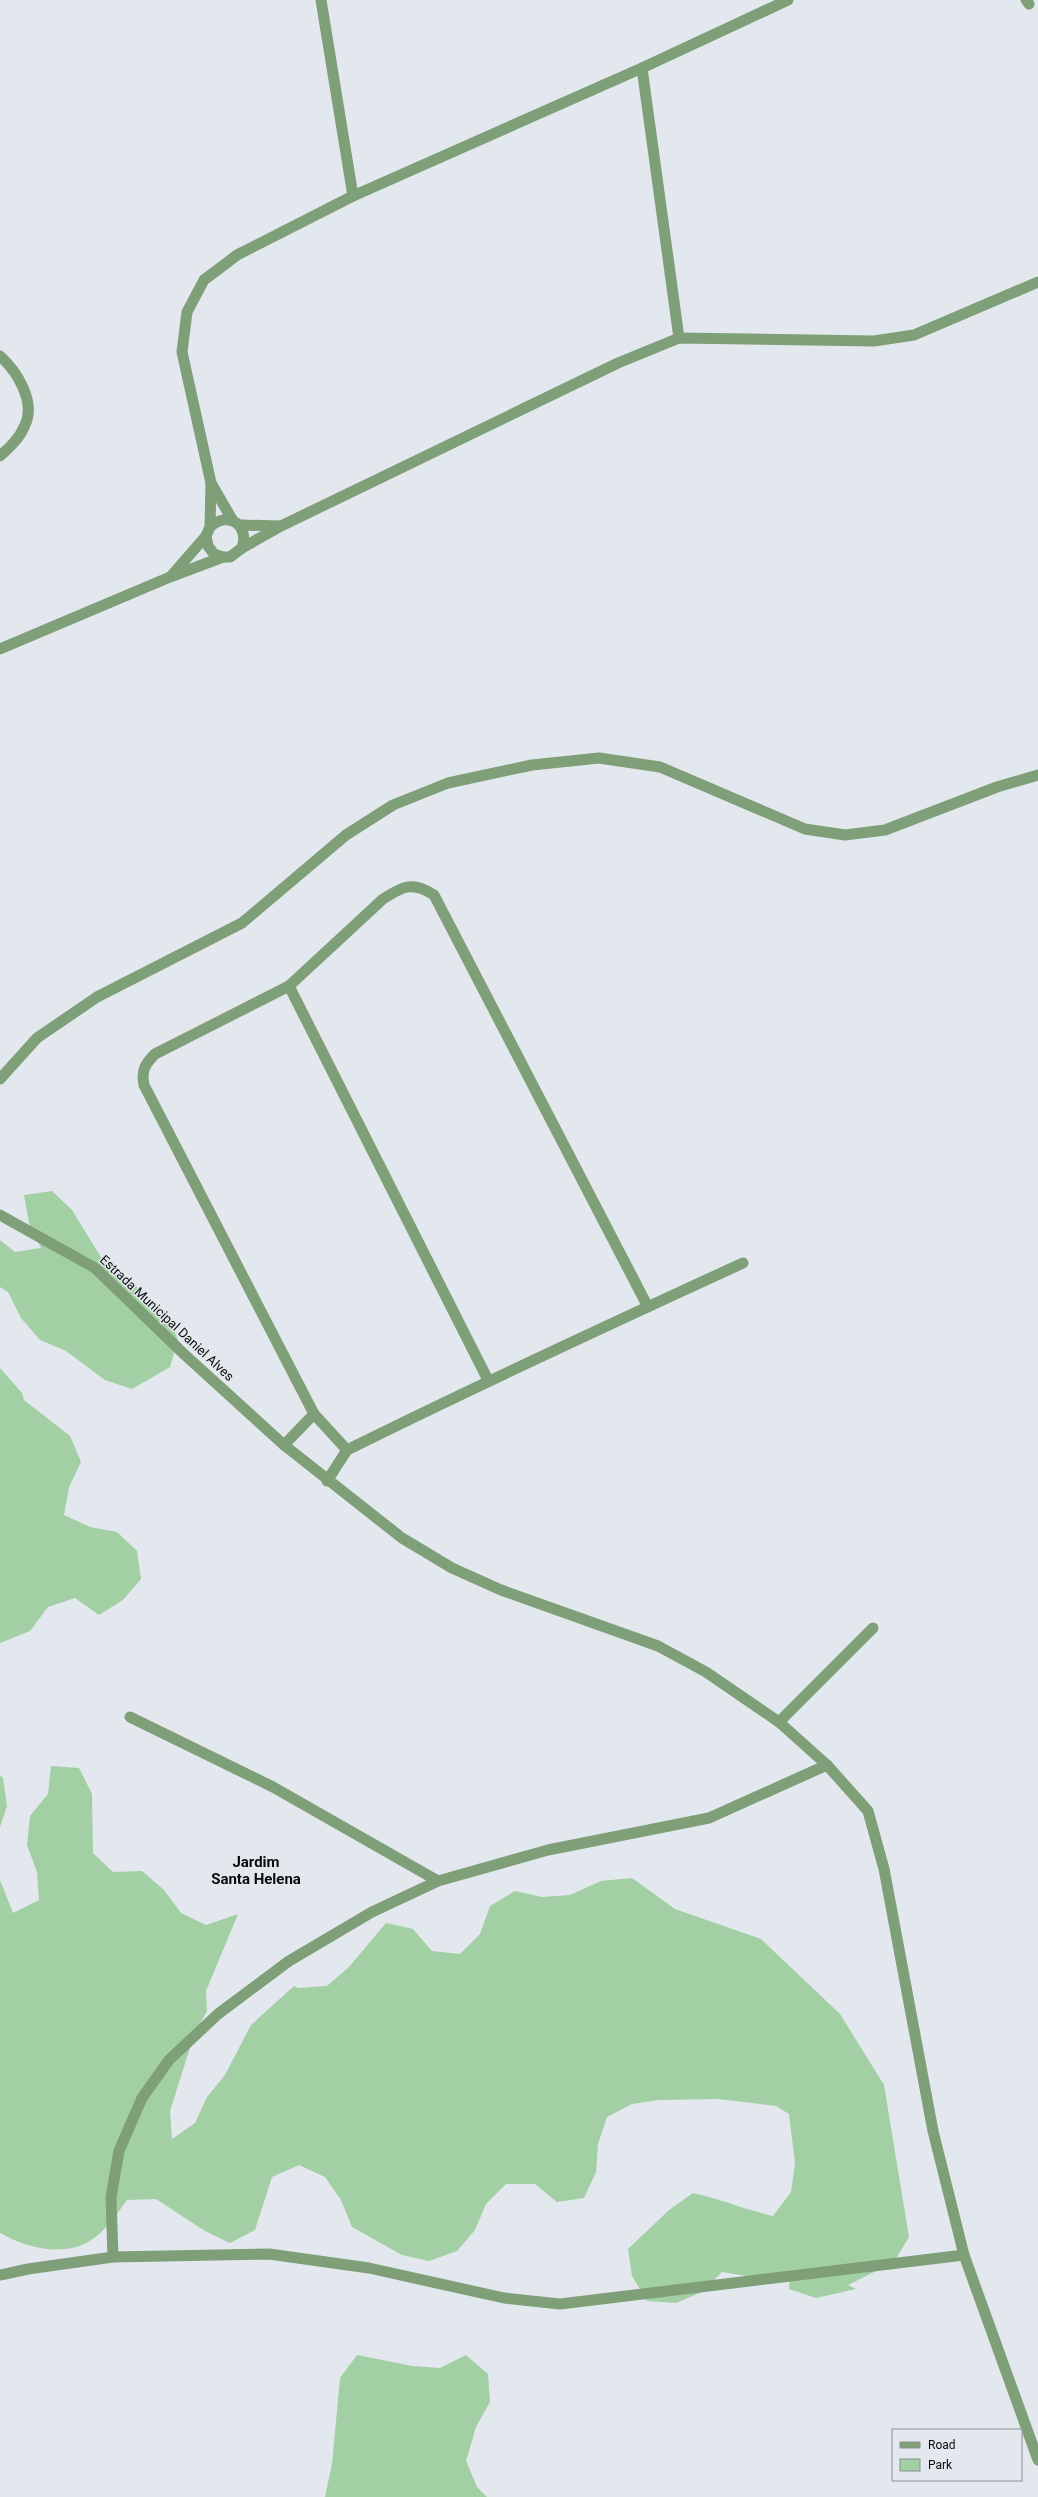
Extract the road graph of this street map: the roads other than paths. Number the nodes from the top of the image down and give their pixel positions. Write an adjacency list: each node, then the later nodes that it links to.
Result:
1 (321, 0): 4 (street)
2 (788, 0): 3 (street)
3 (642, 68): 4 (street); 6 (street)
4 (353, 196): 9 (street)
5 (1038, 282): 6 (street)
6 (679, 338): 11 (street)
7 (0, 356): 8 (street)
8 (0, 456)
9 (211, 483): 10 (street); 12 (street)
10 (236, 523): 11 (street); 12 (street); 13 (street)
11 (281, 526): 13 (street)
12 (208, 532): 14 (street); 15 (street)
13 (242, 548): 14 (street)
14 (223, 557): 15 (street)
15 (170, 577): 16 (street)
16 (0, 649)
17 (1038, 775): 19 (street)
18 (289, 986): 22 (street); 23 (street); 24 (street)
19 (0, 1079)
20 (0, 1215): 25 (street, Estrada Municipal Daniel Alves)
21 (742, 1263): 22 (street)
22 (648, 1307): 23 (street)
23 (488, 1380): 26 (street)
24 (314, 1414): 25 (street); 26 (street)
25 (284, 1445): 27 (street, Estrada Municipal Daniel Alves)
26 (347, 1450): 27 (street)
27 (327, 1481): 30 (street, Estrada Municipal Daniel Alves)
28 (873, 1628): 30 (street)
29 (130, 1717): 32 (street)
30 (779, 1722): 31 (street, Estrada Municipal Daniel Alves)
31 (827, 1765): 32 (street); 33 (street, Estrada Municipal Daniel Alves)
32 (438, 1881): 34 (street)
33 (964, 2255): 34 (street); 36 (street, Estrada Municipal Daniel Alves)
34 (113, 2257): 35 (street)
35 (0, 2275)
36 (1038, 2460)

